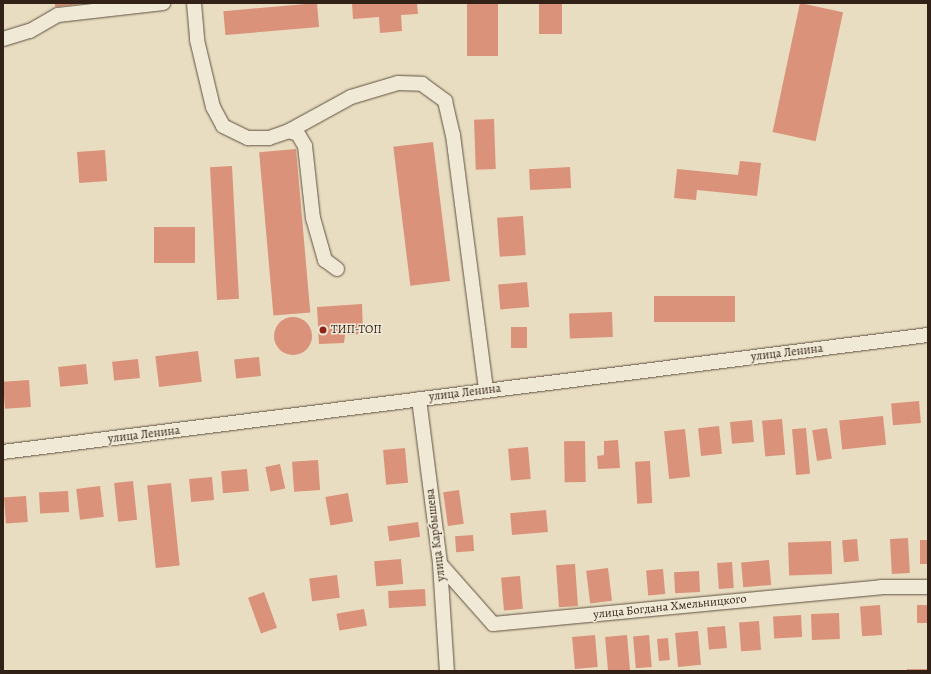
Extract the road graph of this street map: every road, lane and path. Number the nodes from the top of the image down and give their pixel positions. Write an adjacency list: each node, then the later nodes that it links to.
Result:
1 (163, 3): 3 (street)
2 (194, 3): 4 (street)
3 (3, 39)
4 (289, 131): 5 (street); 7 (street)
5 (336, 269)
6 (928, 335): 7 (street, улица Ленина)
7 (486, 390): 8 (street, улица Ленина)
8 (419, 399): 9 (street, улица Ленина); 10 (street, улица Карбышева)
9 (3, 452)
10 (440, 564): 11 (street, улица Богдана Хмельницкого); 12 (street, улица Карбышева)
11 (928, 587)
12 (447, 671)

